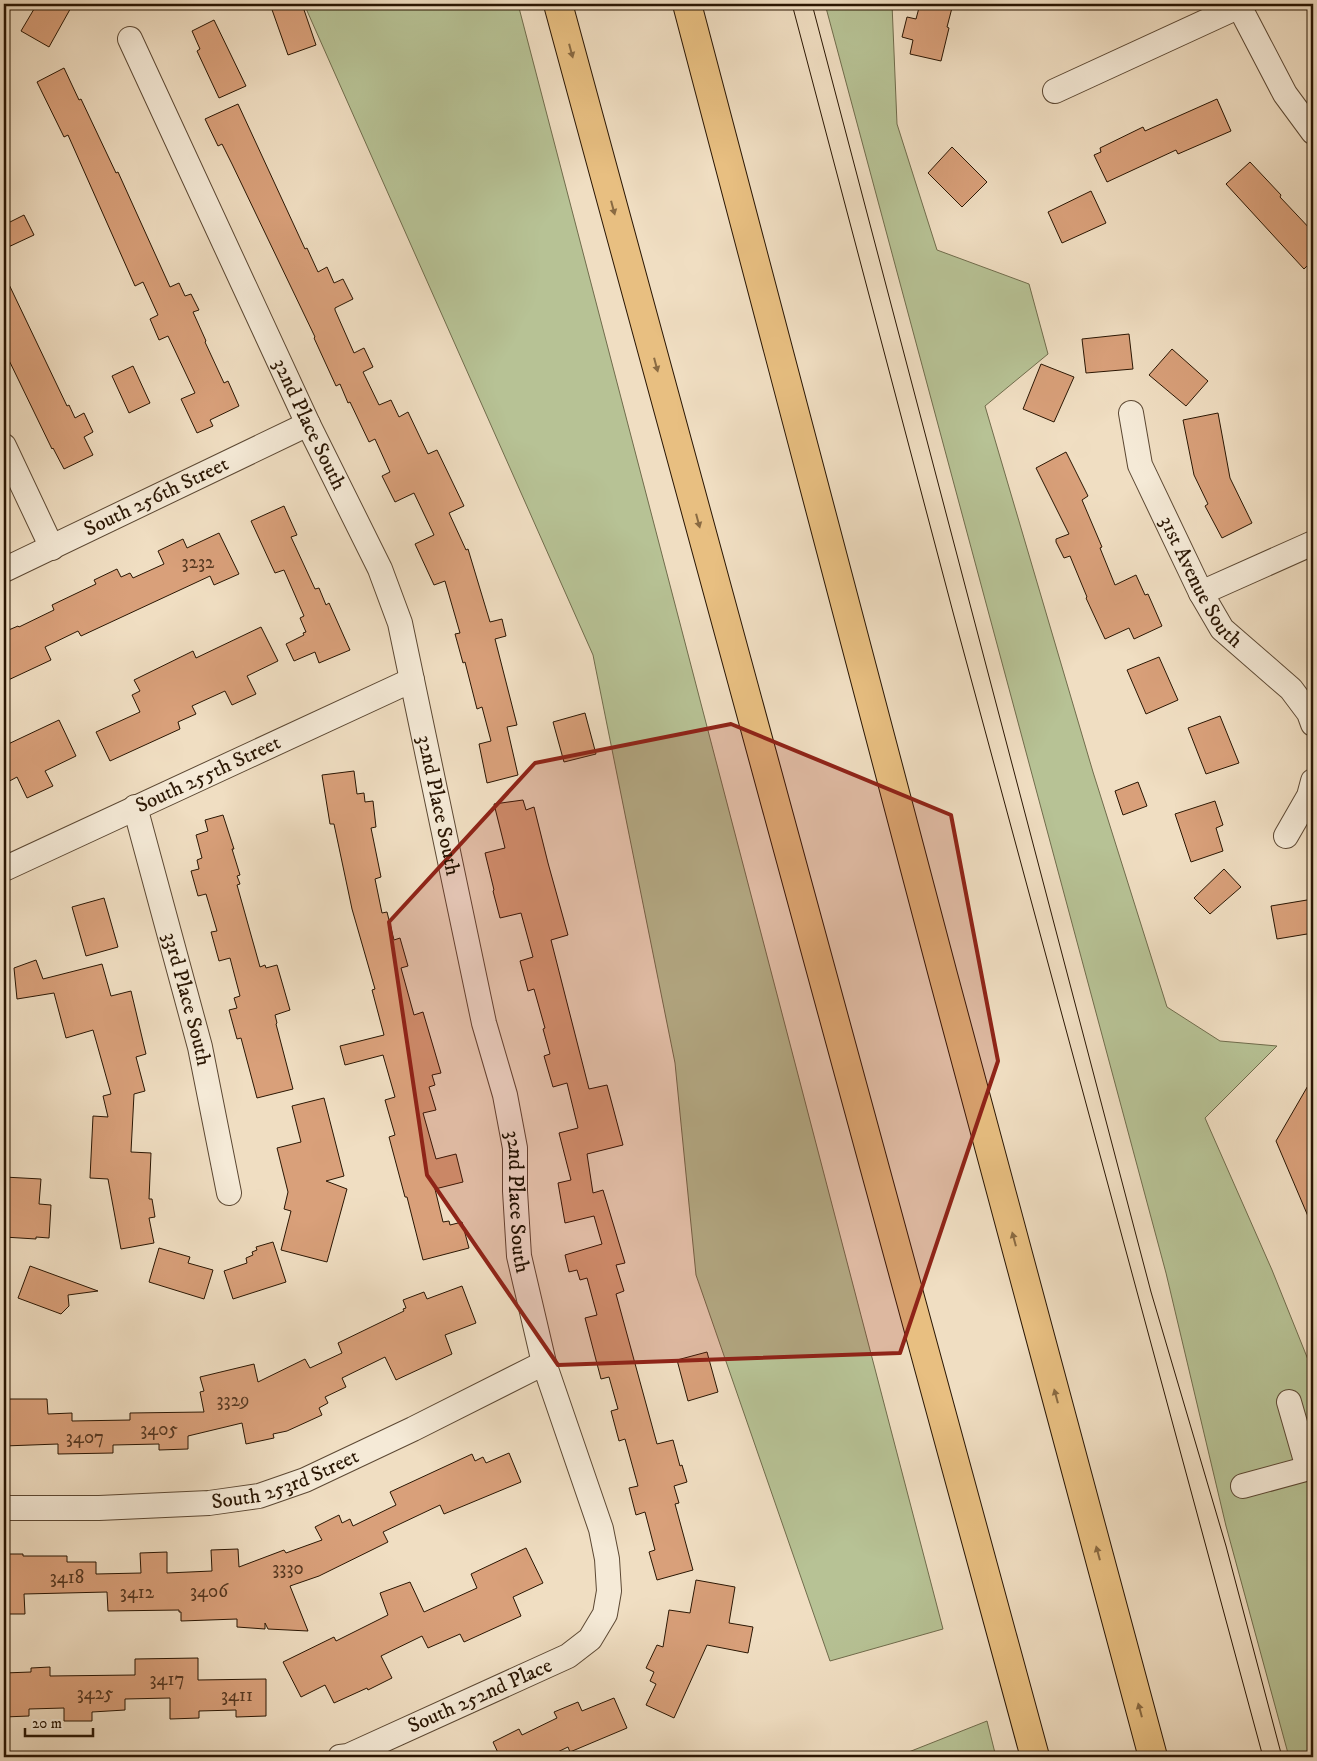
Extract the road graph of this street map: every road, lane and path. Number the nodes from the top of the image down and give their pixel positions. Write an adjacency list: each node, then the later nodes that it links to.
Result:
1 (558, 4): 28 (highway, one-way to 28)
2 (686, 4): 29 (highway, one-way to 2)
3 (1240, 4): 5 (street); 6 (street)
4 (130, 39): 8 (street, 32nd Place South)
5 (1055, 91)
6 (1313, 132)
7 (1131, 413): 13 (street, 31st Avenue South)
8 (308, 424): 11 (street, South 256th Street); 14 (street, 32nd Place South)
9 (4, 446): 11 (street)
10 (1313, 543): 13 (street)
11 (52, 548): 12 (street, South 256th Street)
12 (4, 570)
13 (1201, 593): 15 (street, 31st Avenue South)
14 (412, 680): 17 (street, South 255th Street); 21 (street, 32nd Place South)
15 (1313, 724)
16 (1313, 781): 18 (street)
17 (135, 807): 19 (street, South 255th Street); 20 (street, 33rd Place South)
18 (1286, 836)
19 (4, 869)
20 (229, 1193)
21 (544, 1363): 25 (street, South 253rd Street); 26 (street, 32nd Place South)
22 (1289, 1402): 23 (street)
23 (1311, 1467): 24 (street)
24 (1242, 1486)
25 (4, 1508)
26 (605, 1614): 27 (street, South 252nd Place)
27 (340, 1757)
28 (1035, 1757)
29 (1153, 1757)

